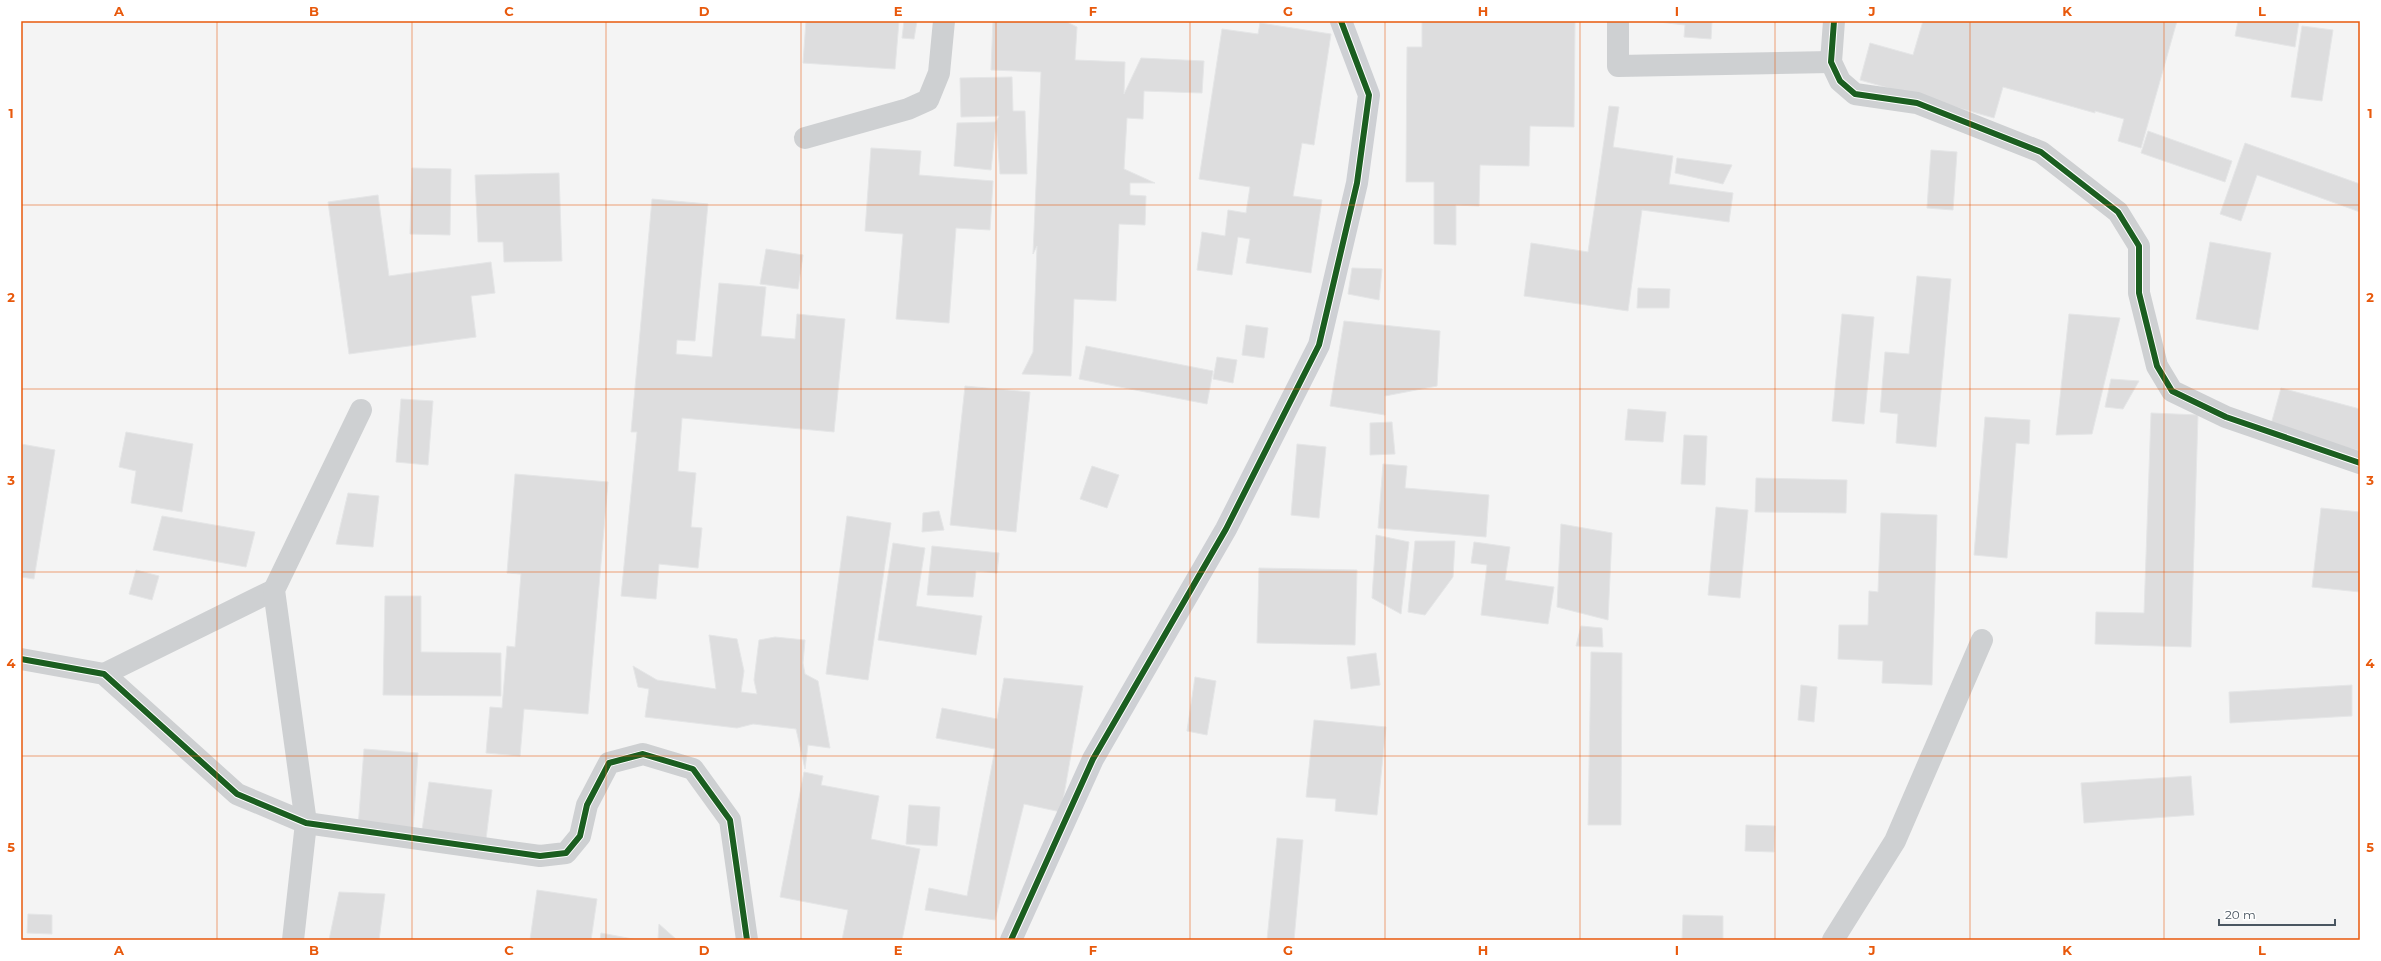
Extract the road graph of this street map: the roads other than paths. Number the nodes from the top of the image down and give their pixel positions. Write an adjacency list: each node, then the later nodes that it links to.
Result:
1 (944, 21): 6 (street)
2 (1341, 21): 16 (street)
3 (1618, 21): 5 (street)
4 (1834, 21): 5 (street)
5 (1831, 62): 8 (street)
6 (805, 138)
7 (361, 410): 9 (street)
8 (2360, 463)
9 (274, 590): 12 (street); 13 (street)
10 (1982, 640): 17 (street)
11 (21, 658): 12 (street)
12 (104, 674): 13 (street)
13 (306, 823): 14 (street); 15 (street)
14 (293, 940)
15 (747, 940)
16 (1011, 940)
17 (1833, 940)

